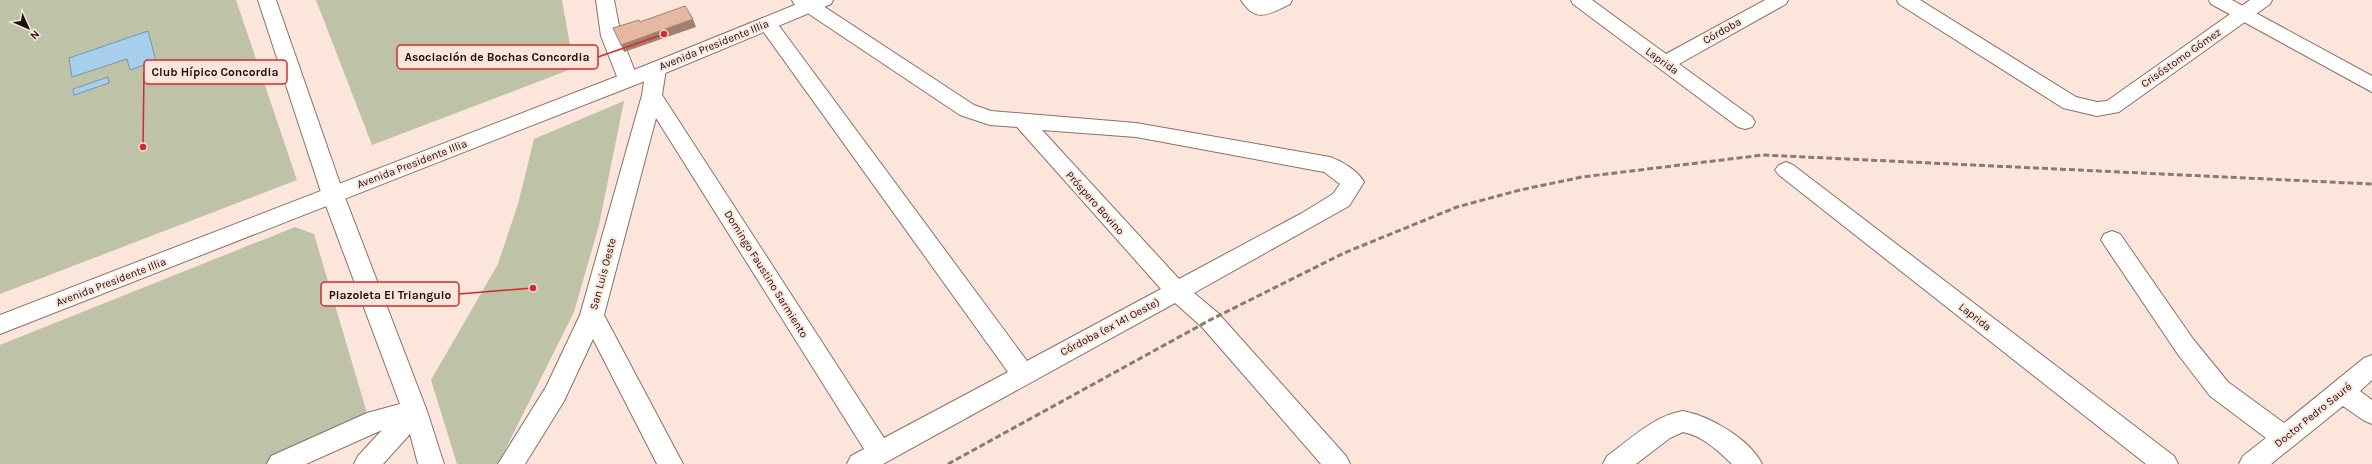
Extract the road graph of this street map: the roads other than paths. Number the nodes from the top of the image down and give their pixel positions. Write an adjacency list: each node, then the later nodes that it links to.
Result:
1 (267, 0): 21 (street)
2 (605, 0): 15 (street)
3 (1283, 0): 10 (street)
4 (1580, 0): 13 (street, Laprida)
5 (1779, 0): 13 (street, Córdoba)
6 (1906, 0): 11 (street, Crisóstomo Gómez)
7 (2218, 0): 11 (street)
8 (2263, 0): 11 (street, Crisóstomo Gómez)
9 (812, 2): 12 (street, Avenida Presidente Illia); 18 (street)
10 (1255, 5)
11 (2244, 14): 16 (street)
12 (767, 23): 14 (street, Avenida Presidente Illia); 27 (street)
13 (1664, 62): 19 (street, Laprida)
14 (656, 69): 15 (street, Avenida Presidente Illia); 17 (street, San Luis Oeste)
15 (628, 79): 21 (street, Avenida Presidente Illia)
16 (2372, 85)
17 (652, 95): 24 (street, San Luis Oeste); 32 (street, Domingo Faustino Sarmiento)
18 (1024, 122): 23 (street, Próspero Bovino); 23 (street, Córdoba (ex 141 Oeste))
19 (1745, 122)
20 (1786, 170): 42 (street, Laprida)
21 (332, 195): 25 (street, Avenida Presidente Illia); 29 (street)
22 (2112, 240): 31 (street)
23 (1176, 291): 27 (street, Córdoba (ex 141 Oeste)); 39 (street, Próspero Bovino)
24 (592, 315): 36 (street, San Luis Oeste); 37 (street)
25 (0, 325)
26 (2372, 365): 28 (street, Doctor Pedro Sauré)
27 (1023, 374): 32 (street, Córdoba (ex 141 Oeste))
28 (2342, 392): 30 (street); 31 (street, Doctor Pedro Sauré)
29 (415, 411): 33 (street); 34 (street); 35 (street)
30 (2372, 413)
31 (2285, 438): 43 (street, Doctor Pedro Sauré)
32 (880, 453): 38 (street, Córdoba (ex 141 Oeste))
33 (280, 464)
34 (367, 464)
35 (431, 464)
36 (511, 464)
37 (670, 464)
38 (860, 464)
39 (1337, 464)
40 (1616, 464): 41 (street)
41 (1749, 464)
42 (2165, 464)
43 (2252, 464)

